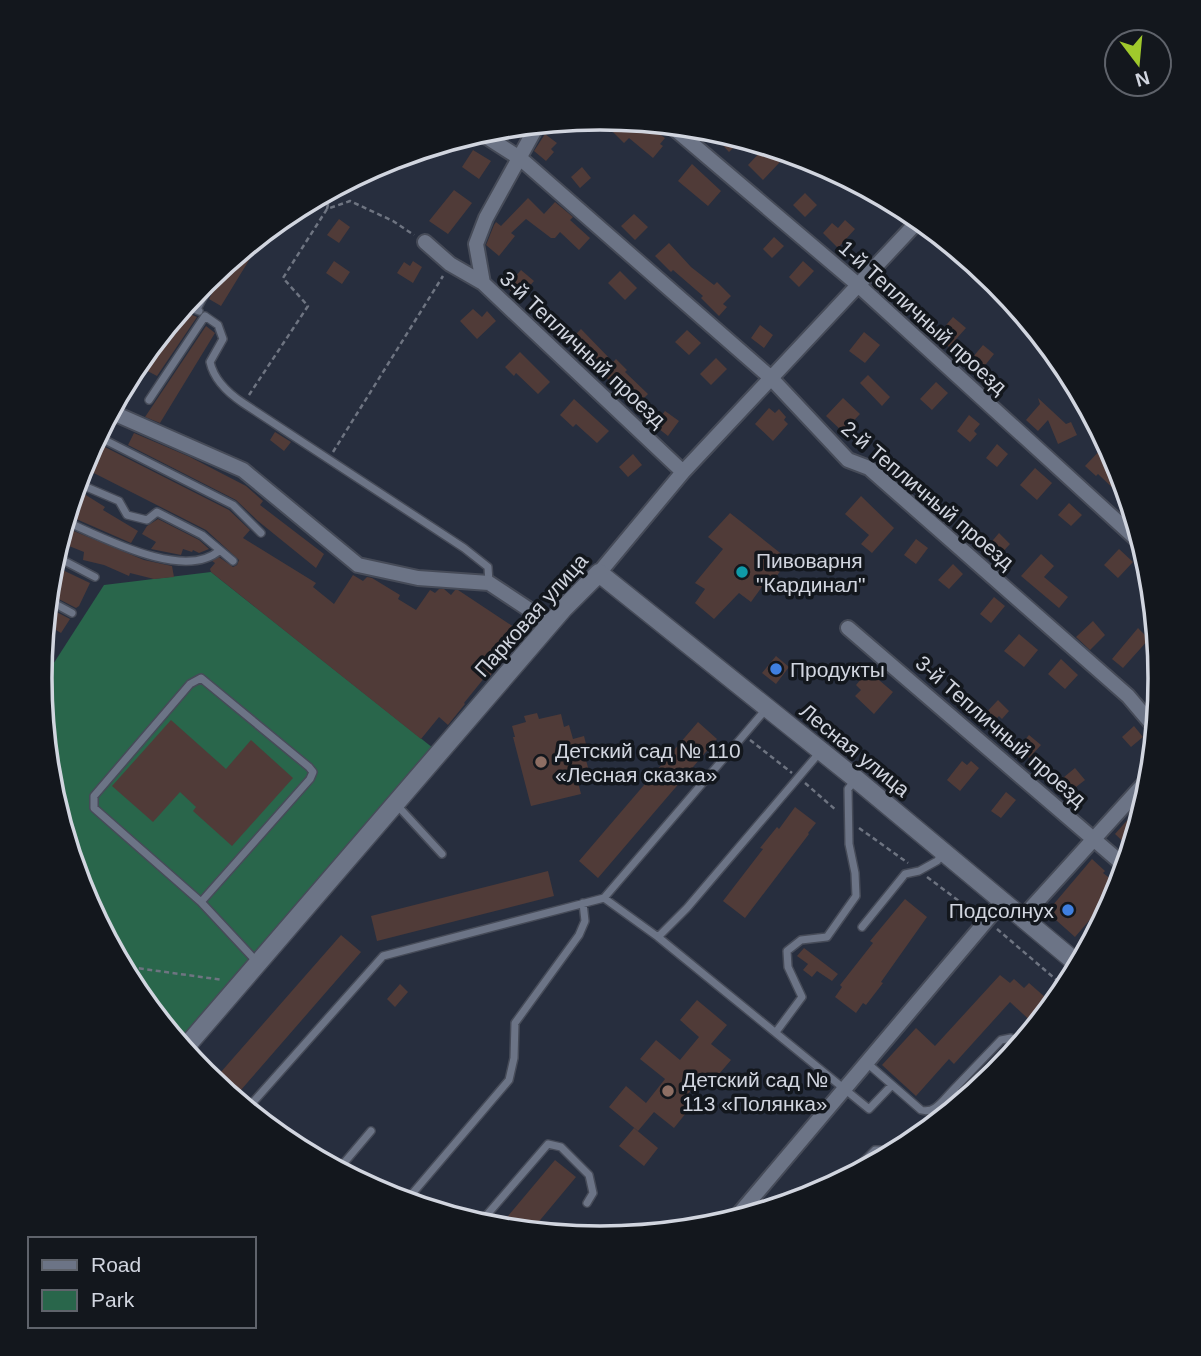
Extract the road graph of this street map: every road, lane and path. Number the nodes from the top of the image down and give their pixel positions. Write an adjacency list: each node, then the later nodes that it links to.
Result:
1 (533, 135): 4 (street)
2 (684, 137): 11 (street, 1-й Тепличный проезд)
3 (493, 141): 4 (street, 2-й Тепличный проезд)
4 (521, 159): 10 (street); 15 (street, 2-й Тепличный проезд)
5 (328, 202): 6 (path)
6 (327, 209): 8 (path); 17 (path)
7 (912, 227): 11 (street, Парковая улица)
8 (425, 242): 9 (street, 3-й Тепличный проезд)
9 (450, 264): 10 (street, 3-й Тепличный проезд); 20 (path)
10 (483, 283): 21 (street, 3-й Тепличный проезд)
11 (857, 284): 15 (street, Парковая улица); 24 (street, 1-й Тепличный проезд)
12 (199, 306): 13 (lane)
13 (197, 309): 14 (lane)
14 (205, 316): 16 (lane); 17 (lane)
15 (770, 377): 21 (street, Парковая улица); 37 (street, 2-й Тепличный проезд)
16 (149, 400)
17 (243, 403): 20 (lane)
18 (120, 415): 31 (street)
19 (107, 441): 25 (lane)
20 (329, 458): 31 (lane)
21 (683, 472): 29 (street, Парковая улица)
22 (87, 487): 26 (lane)
23 (75, 525): 26 (lane)
24 (1129, 532)
25 (261, 534)
26 (220, 550): 28 (lane)
27 (65, 561): 30 (lane)
28 (233, 561)
29 (599, 573): 34 (street, Парковая улица); 36 (street, Лесная улица)
30 (95, 577)
31 (489, 583): 34 (street)
32 (57, 605): 33 (lane)
33 (72, 613)
34 (551, 624): 43 (street, Парковая улица)
35 (848, 628): 45 (street, 3-й Тепличный проезд)
36 (768, 708): 38 (lane); 39 (street, Лесная улица)
37 (1147, 718)
38 (744, 736): 40 (path); 50 (lane)
39 (821, 751): 40 (lane); 41 (street, Лесная улица)
40 (798, 778): 44 (path); 57 (lane)
41 (856, 779): 44 (lane); 47 (street, Лесная улица)
42 (1136, 792): 45 (street)
43 (395, 804): 46 (lane); 59 (street, Парковая улица)
44 (848, 821): 49 (path); 63 (lane)
45 (1094, 838): 48 (street, 3-й Тепличный проезд); 54 (street)
46 (442, 854)
47 (944, 854): 49 (lane); 51 (street, Лесная улица)
48 (1117, 859)
49 (919, 871): 55 (path); 56 (lane)
50 (604, 898): 53 (lane); 57 (lane)
51 (1003, 901): 54 (street, Лесная улица); 55 (street)
52 (201, 902): 52 (lane); 59 (lane)
53 (583, 903): 71 (lane); 74 (lane)
54 (1023, 917): 58 (street, Лесная улица)
55 (987, 921): 61 (path); 66 (street)
56 (862, 927)
57 (659, 937): 63 (lane)
58 (1071, 958)
59 (258, 963): 62 (street, Парковая улица)
60 (136, 968): 62 (path)
61 (1057, 980)
62 (237, 989): 65 (street, Парковая улица)
63 (776, 1032): 68 (lane)
64 (1013, 1039): 69 (lane)
65 (191, 1042)
66 (867, 1063): 67 (lane); 68 (street)
67 (892, 1085): 68 (lane); 69 (lane)
68 (846, 1088): 76 (street)
69 (953, 1090): 70 (lane)
70 (957, 1094)
71 (253, 1102)
72 (371, 1131): 73 (lane)
73 (345, 1162)
74 (412, 1192)
75 (587, 1203): 77 (lane)
76 (746, 1206)
77 (488, 1214)

